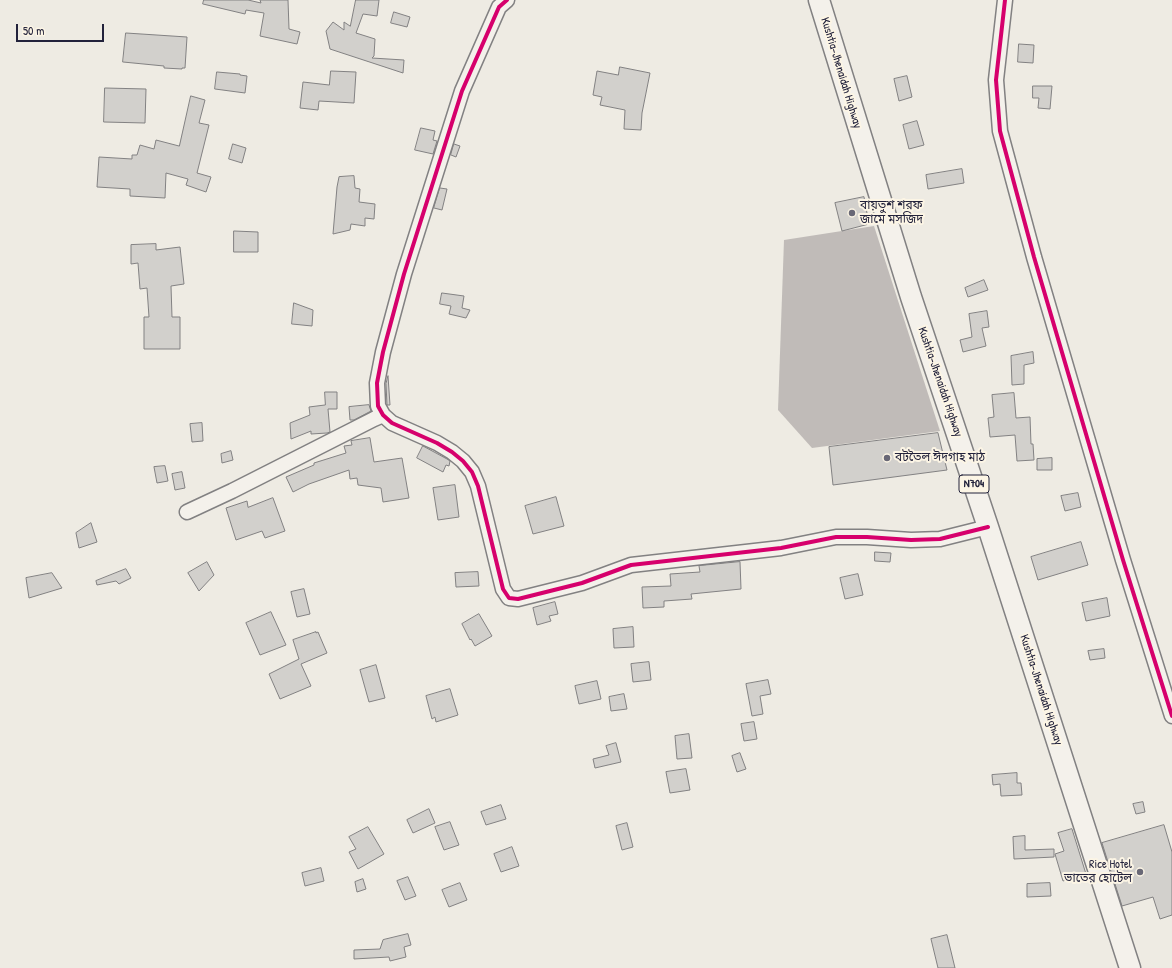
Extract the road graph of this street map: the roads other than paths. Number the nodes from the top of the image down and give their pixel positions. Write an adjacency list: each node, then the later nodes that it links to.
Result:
1 (507, 0): 4 (street)
2 (819, 0): 6 (highway, Kushtia-Jhenaidah Highway / N704)
3 (1005, 0): 7 (street)
4 (383, 415): 5 (street); 6 (street)
5 (187, 512)
6 (988, 527): 8 (highway, Kushtia-Jhenaidah Highway / N704)
7 (1172, 716)
8 (1130, 968)

